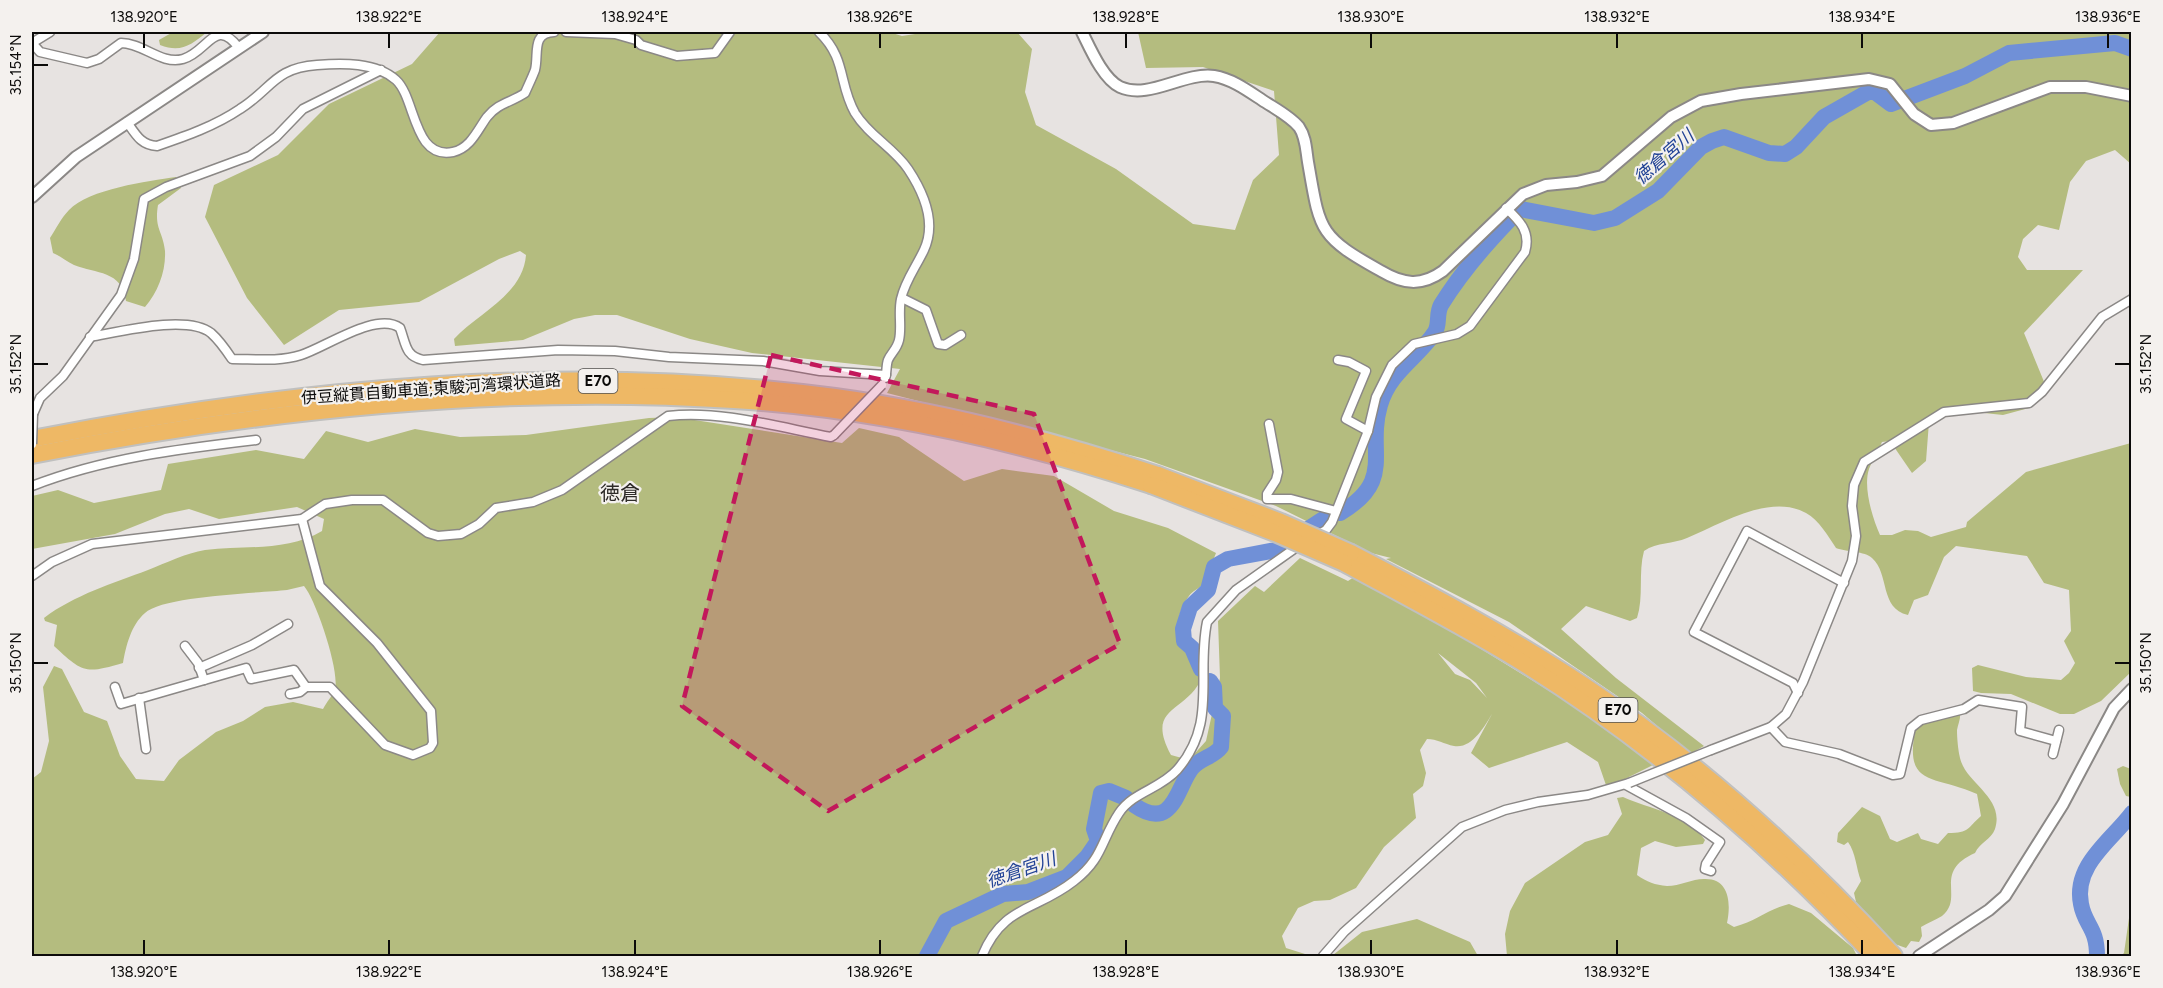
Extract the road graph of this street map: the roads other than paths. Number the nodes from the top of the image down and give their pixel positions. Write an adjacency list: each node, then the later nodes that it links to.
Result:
1 (50, 32): 8 (street)
2 (263, 32): 9 (street)
3 (554, 32): 10 (street)
4 (566, 32): 5 (street)
5 (730, 32)
6 (819, 32): 15 (street)
7 (1082, 32): 14 (street)
8 (32, 43): 9 (street)
9 (239, 48): 12 (street)
10 (381, 70): 12 (street); 18 (street)
11 (2132, 96): 14 (street)
12 (127, 122): 13 (street)
13 (32, 197)
14 (1506, 208): 25 (street)
15 (902, 298): 17 (street); 20 (street)
16 (2132, 299): 36 (street)
17 (961, 335)
18 (90, 337): 20 (street); 23 (street)
19 (1338, 360): 25 (street)
20 (886, 375): 34 (street, bridge)
21 (195, 410): 23 (highway); 26 (highway, 伊豆縦貫自動車道;東駿河湾環状道路 / E70); 31 (highway, 伊豆縦貫自動車道;東駿河湾環状道路 / E70)
22 (267, 418): 29 (highway, 伊豆縦貫自動車道;東駿河湾環状道路 / E70); 30 (highway); 31 (highway, 伊豆縦貫自動車道;東駿河湾環状道路 / E70)
23 (32, 420): 28 (street, bridge)
24 (1269, 424): 33 (street)
25 (1368, 431): 33 (street)
26 (32, 439)
27 (256, 440): 32 (street)
28 (32, 444)
29 (32, 455)
30 (32, 464)
31 (1154, 480): 54 (highway, 伊豆縦貫自動車道;東駿河湾環状道路 / E70, bridge)
32 (32, 486)
33 (1336, 511): 55 (street)
34 (302, 519): 35 (street); 42 (street)
35 (32, 576)
36 (1844, 583): 45 (street); 45 (street)
37 (288, 624): 39 (street)
38 (185, 646): 39 (street)
39 (199, 668): 40 (street)
40 (204, 680): 42 (street); 46 (street)
41 (115, 687): 46 (street)
42 (306, 687): 44 (street)
43 (2132, 689): 59 (street)
44 (290, 693)
45 (1798, 693): 47 (street)
46 (139, 698): 50 (street)
47 (1771, 727): 49 (street); 52 (street, bridge)
48 (2059, 730): 49 (street)
49 (2056, 741): 51 (street)
50 (146, 749)
51 (2053, 754)
52 (1628, 784): 53 (street); 56 (street)
53 (1711, 871)
54 (1847, 917): 57 (highway, 伊豆縦貫自動車道;東駿河湾環状道路 / E70); 58 (highway, 伊豆縦貫自動車道;東駿河湾環状道路 / E70)
55 (982, 957)
56 (1323, 957)
57 (1874, 957)
58 (1894, 957)
59 (1919, 957)

